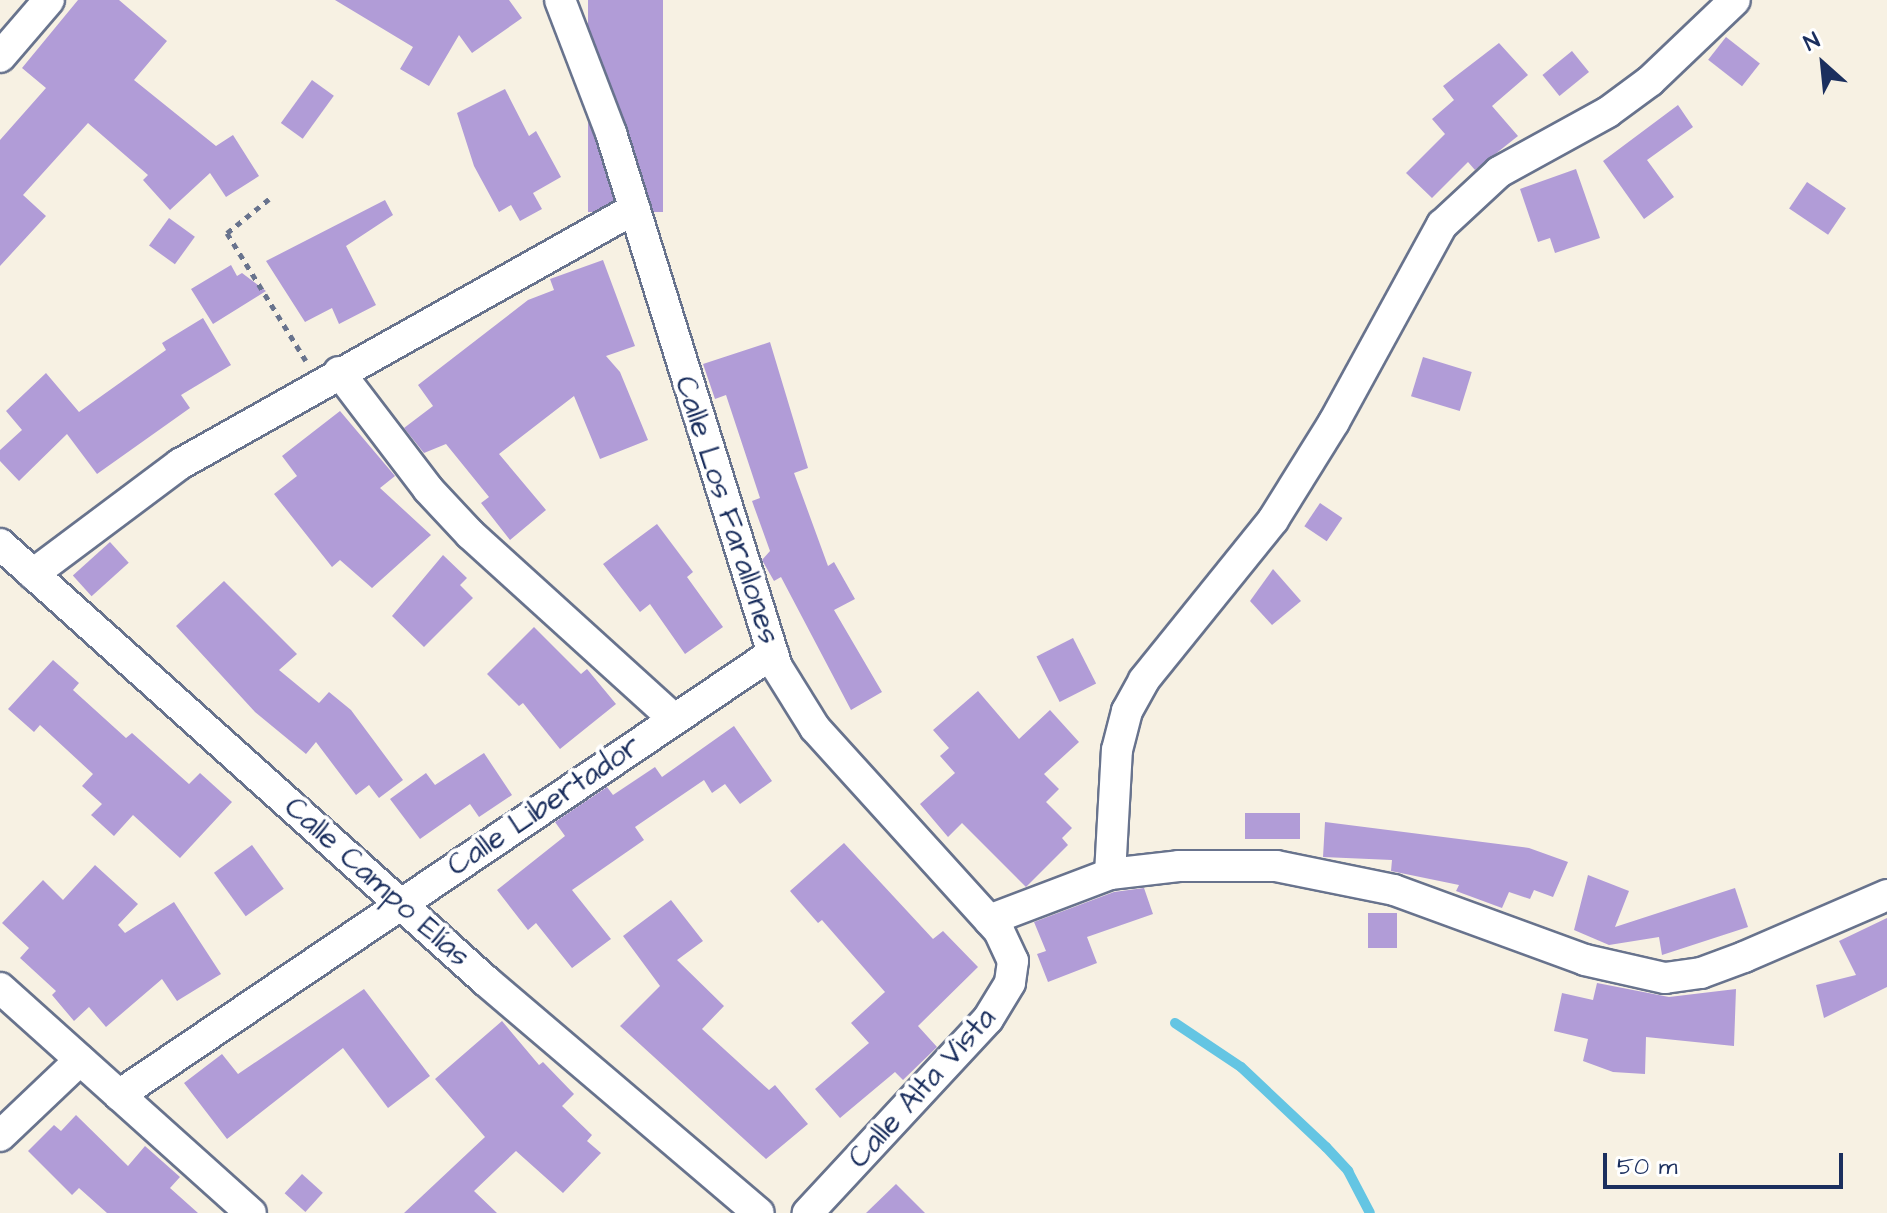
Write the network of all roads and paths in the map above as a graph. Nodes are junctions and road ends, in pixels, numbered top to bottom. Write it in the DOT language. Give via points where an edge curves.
graph roads {
  1 [pos="49,0"];
  2 [pos="560,0"];
  3 [pos="1735,0"];
  4 [pos="0,57"];
  5 [pos="269,199"];
  6 [pos="634,209"];
  7 [pos="329,377"];
  8 [pos="0,544"];
  9 [pos="33,574"];
  10 [pos="773,653"];
  11 [pos="674,719"];
  12 [pos="1110,874"];
  13 [pos="1887,895"];
  14 [pos="399,902"];
  15 [pos="989,920"];
  16 [pos="1012,953"];
  17 [pos="0,988"];
  18 [pos="80,1060"];
  19 [pos="119,1095"];
  20 [pos="0,1136"];
  21 [pos="251,1213"];
  22 [pos="759,1213"];
  23 [pos="808,1213"];
  1 -- 4 [label="street"];
  2 -- 6 [label="street, Calle Los Farallones"];
  3 -- 12 [label="street" via="1650,81 1608,112 1499,172 1442,225 1334,422 1273,520 1144,680 1127,711 1117,750"];
  5 -- 7 [label="path" via="227,233"];
  6 -- 7 [label="street"];
  6 -- 10 [label="street, Calle Los Farallones"];
  7 -- 9 [label="street" via="180,464"];
  7 -- 11 [label="street" via="460,523"];
  8 -- 9 [label="street, Calle Campo Elías"];
  9 -- 14 [label="street, Calle Campo Elías"];
  10 -- 11 [label="street, Calle Libertador"];
  10 -- 15 [label="street, Calle Los Farallones" via="795,701 815,728"];
  11 -- 14 [label="street, Calle Libertador"];
  12 -- 13 [label="street" via="1179,866 1311,869 1394,890 1598,964 1665,978 1701,973 1744,957"];
  12 -- 15 [label="street"];
  14 -- 19 [label="street, Calle Libertador"];
  14 -- 22 [label="street, Calle Campo Elías"];
  15 -- 16 [label="street, Calle Los Farallones"];
  16 -- 23 [label="street, Calle Alta Vista" via="1010,983 988,1019"];
  17 -- 18 [label="street"];
  18 -- 19 [label="street"];
  18 -- 20 [label="street"];
  19 -- 21 [label="street"];
}
